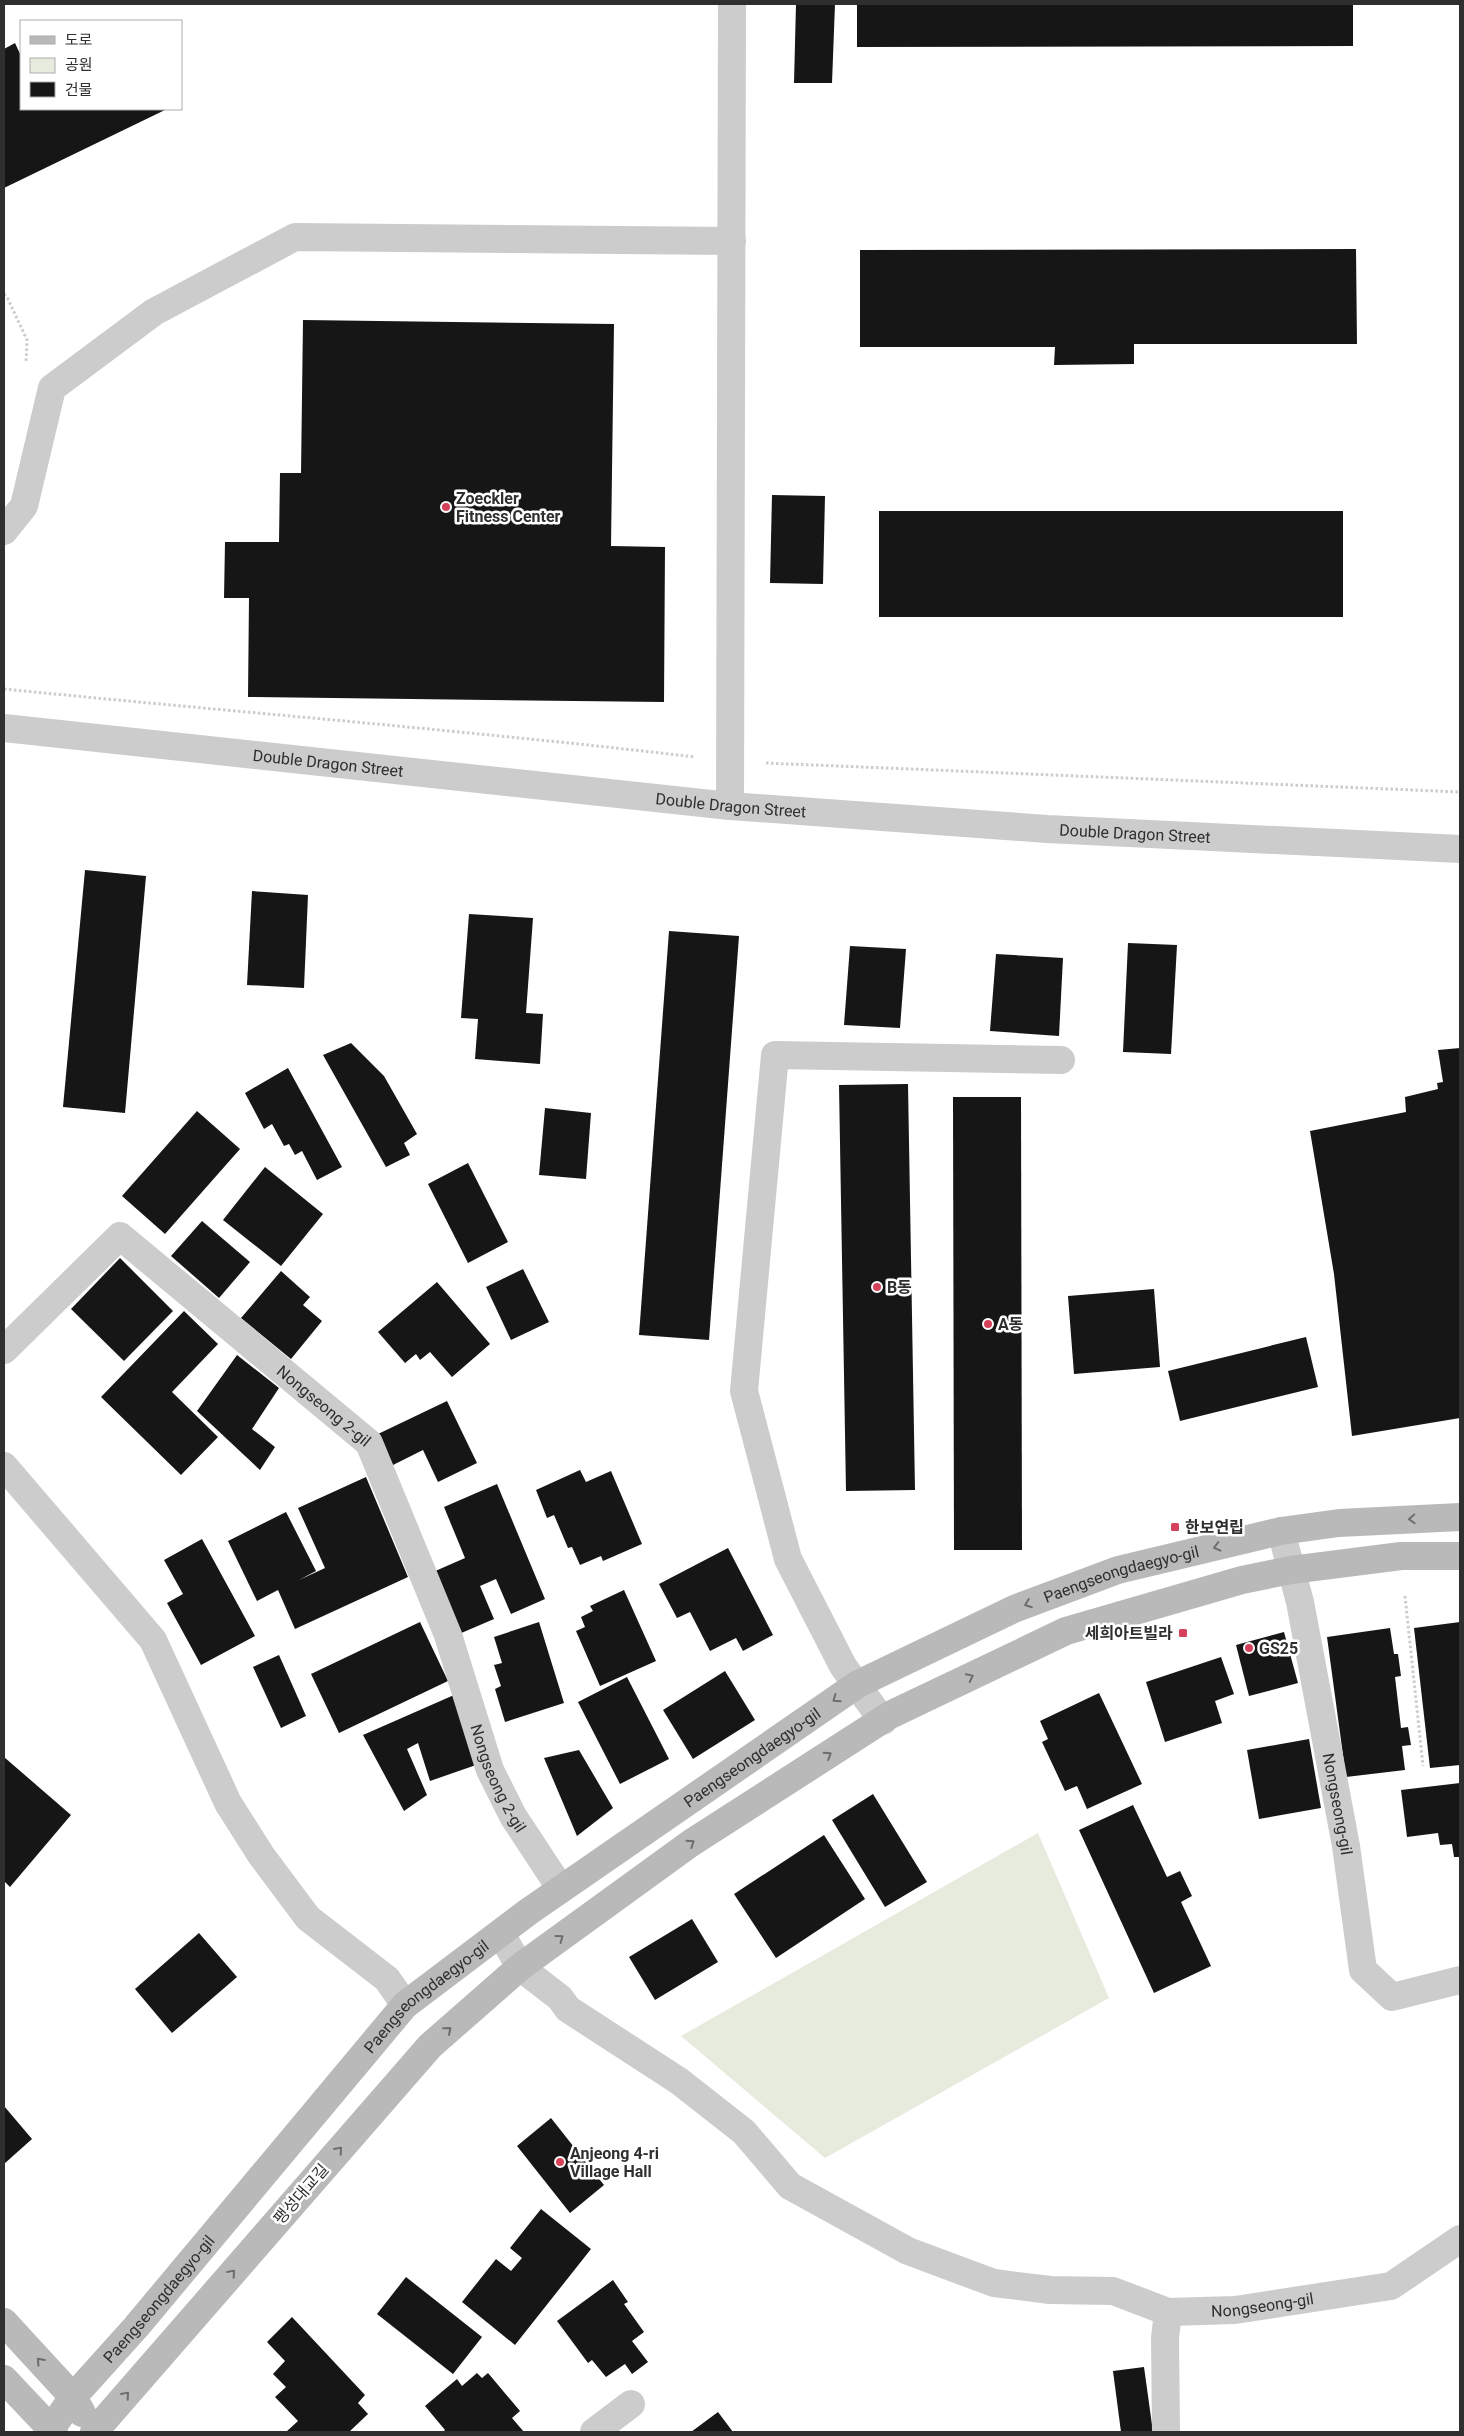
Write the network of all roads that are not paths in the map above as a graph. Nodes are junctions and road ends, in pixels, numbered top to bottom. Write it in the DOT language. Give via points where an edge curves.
graph roads {
  1 [pos="732,4"];
  2 [pos="732,241"];
  3 [pos="4,531"];
  4 [pos="4,728"];
  5 [pos="730,806"];
  6 [pos="1460,849"];
  7 [pos="1061,1060"];
  8 [pos="4,1350"];
  9 [pos="4,1466"];
  10 [pos="1460,1517"];
  11 [pos="1281,1531"];
  12 [pos="1460,1556"];
  13 [pos="1291,1570"];
  14 [pos="858,1684"];
  15 [pos="883,1720"];
  16 [pos="561,1889"];
  17 [pos="501,1934"];
  18 [pos="520,1967"];
  19 [pos="1460,1980"];
  20 [pos="405,2005"];
  21 [pos="1460,2239"];
  22 [pos="1168,2312"];
  23 [pos="4,2322"];
  24 [pos="4,2379"];
  25 [pos="73,2397"];
  26 [pos="631,2404"];
  27 [pos="52,2431"];
  28 [pos="93,2432"];
  29 [pos="594,2432"];
  30 [pos="1166,2432"];
  1 -- 2 [label="street"];
  2 -- 3 [label="street" via="295,237 154,312 52,388 24,506"];
  2 -- 5 [label="street"];
  4 -- 5 [label="street, Double Dragon Street"];
  5 -- 6 [label="street, Double Dragon Street" via="1047,829"];
  7 -- 14 [label="street" via="775,1055 744,1391 788,1559 843,1666"];
  8 -- 16 [label="street, Nongseong 2-gil" via="120,1236 369,1443 448,1635 490,1770 512,1816"];
  9 -- 20 [label="street" via="153,1640 228,1803 261,1855 308,1918 387,1979"];
  10 -- 11 [label="main road, Paengseongdaegyo-gil, one-way" via="1339,1523"];
  11 -- 13 [label="street, Nongseong-gil"];
  11 -- 14 [label="main road, Paengseongdaegyo-gil, one-way" via="1118,1570 1014,1610"];
  12 -- 13 [label="main road, 팽성대교길" via="1401,1556"];
  15 -- 13 [label="main road, 팽성대교길, one-way" via="1066,1631 1242,1580"];
  13 -- 19 [label="street, Nongseong-gil" via="1300,1602 1346,1846 1363,1970 1392,1997"];
  14 -- 15 [label="street"];
  14 -- 16 [label="main road, Paengseongdaegyo-gil, one-way"];
  18 -- 15 [label="main road, 팽성대교길, one-way" via="691,1844"];
  16 -- 17 [label="main road, Paengseongdaegyo-gil"];
  17 -- 18 [label="street"];
  17 -- 20 [label="main road, Paengseongdaegyo-gil"];
  18 -- 22 [label="street" via="560,1998 568,2009 679,2081 744,2132 790,2186 908,2251 994,2283 1050,2290 1113,2291"];
  28 -- 18 [label="main road, 팽성대교길, one-way" via="430,2046"];
  20 -- 25 [label="main road, Paengseongdaegyo-gil" via="143,2319"];
  21 -- 22 [label="street, Nongseong-gil" via="1391,2286 1235,2310"];
  22 -- 30 [label="street" via="1165,2338"];
  25 -- 23 [label="main road, one-way"];
  24 -- 27 [label="main road"];
  25 -- 27 [label="main road, Paengseongdaegyo-gil"];
  25 -- 28 [label="main road"];
  26 -- 29 [label="street"];
}
